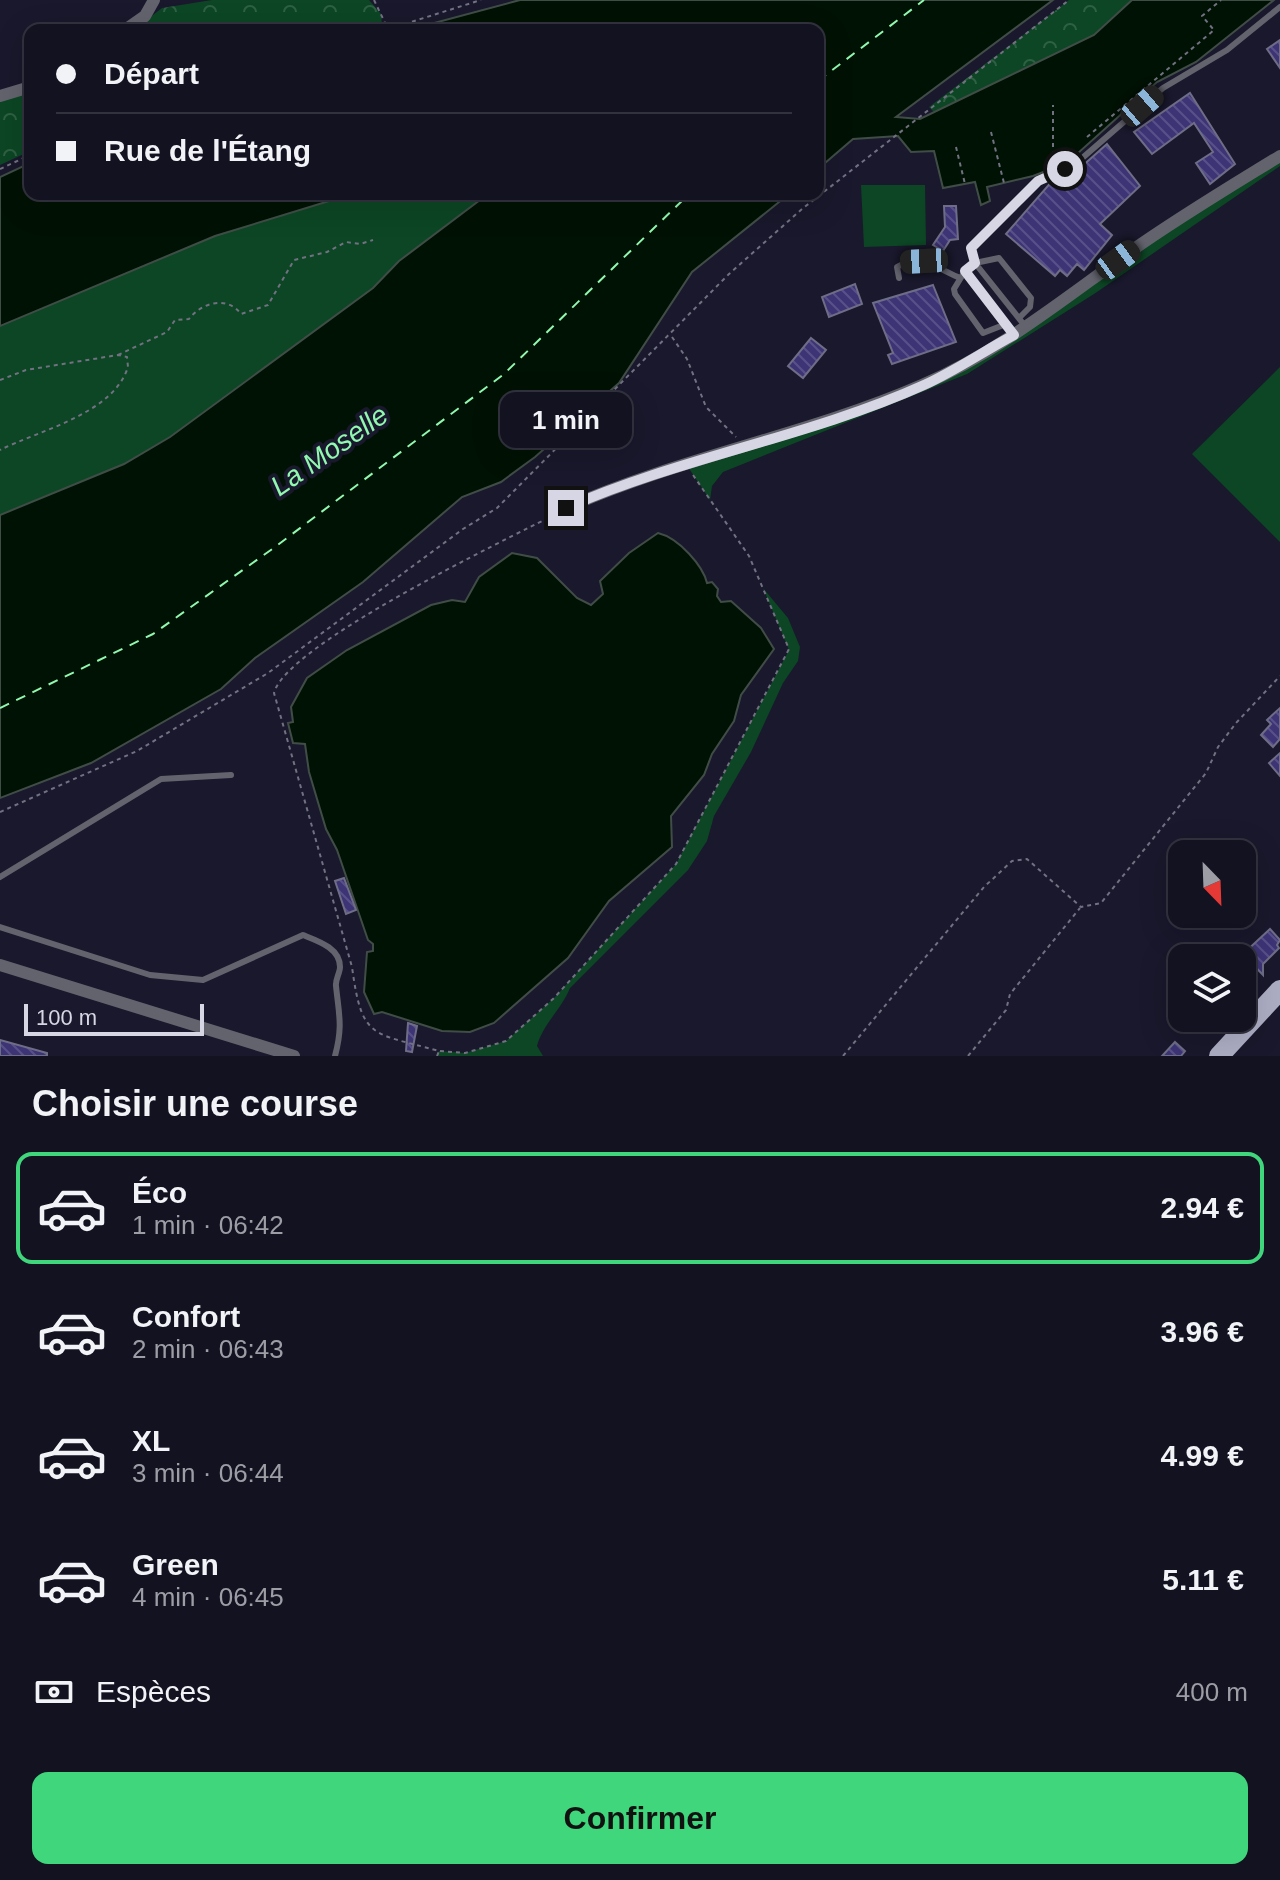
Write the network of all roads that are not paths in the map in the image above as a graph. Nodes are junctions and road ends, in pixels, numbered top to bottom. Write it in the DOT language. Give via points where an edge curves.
graph roads {
  1 [pos="154,0"];
  2 [pos="1280,7"];
  3 [pos="134,24"];
  4 [pos="24,89"];
  5 [pos="0,96"];
  6 [pos="1280,156"];
  7 [pos="975,263"];
  8 [pos="963,274"];
  9 [pos="899,278"];
  10 [pos="1022,322"];
  11 [pos="1010,329"];
  12 [pos="566,508"];
  13 [pos="231,775"];
  14 [pos="0,877"];
  15 [pos="0,927"];
  16 [pos="0,965"];
  17 [pos="1280,990"];
  18 [pos="294,1056"];
  19 [pos="335,1056"];
  20 [pos="1219,1056"];
  1 -- 3 [label="street"];
  2 -- 7 [label="lane" via="1227,50 1163,88 1080,160 1038,181 971,248"];
  4 -- 5 [label="street"];
  6 -- 10 [label="street"];
  7 -- 8 [label="lane"];
  7 -- 10 [label="lane"];
  7 -- 10 [label="lane" via="999,258 1031,298"];
  8 -- 9 [label="lane" via="924,261 906,262 897,267"];
  8 -- 11 [label="lane"];
  8 -- 11 [label="lane" via="955,294 983,333"];
  10 -- 11 [label="street"];
  11 -- 12 [label="street" via="924,385 608,489"];
  13 -- 14 [label="lane" via="161,779"];
  15 -- 19 [label="lane" via="150,975 203,980 303,935 339,957 336,985 342,1029"];
  16 -- 18 [label="street"];
  17 -- 20 [label="main road"];
}
